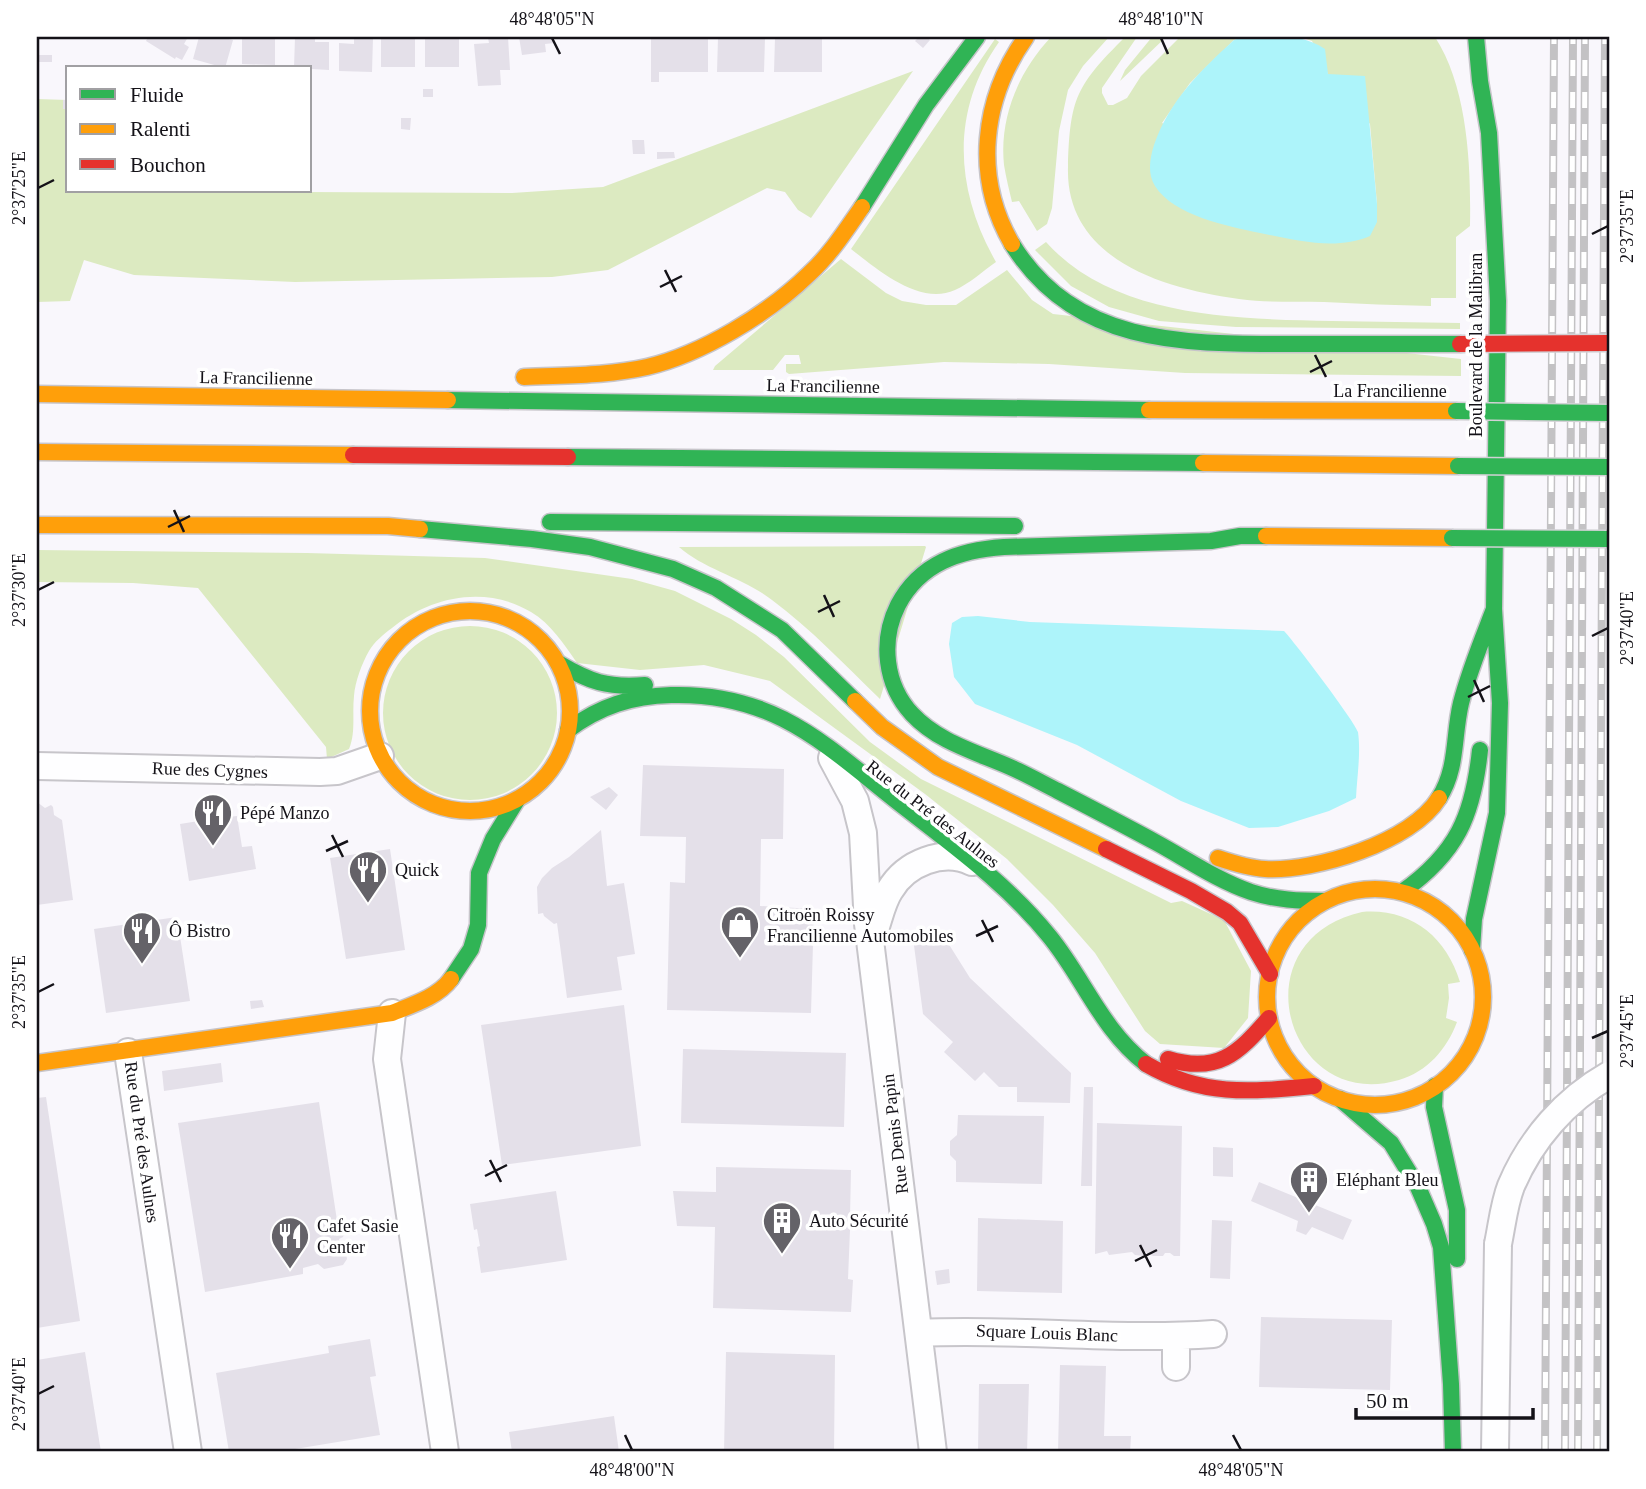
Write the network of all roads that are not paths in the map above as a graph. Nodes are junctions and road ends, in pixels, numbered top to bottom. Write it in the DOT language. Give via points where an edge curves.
graph roads {
  1 [pos="977,37"];
  2 [pos="1026,37"];
  3 [pos="1476,37"];
  4 [pos="1459,48"];
  5 [pos="1480,81"];
  6 [pos="1609,343"];
  7 [pos="512,377"];
  8 [pos="464,385"];
  9 [pos="37,394"];
  10 [pos="442,400"];
  11 [pos="1609,413"];
  12 [pos="37,452"];
  13 [pos="1609,467"];
  14 [pos="37,525"];
  15 [pos="388,526"];
  16 [pos="1030,526"];
  17 [pos="1151,527"];
  18 [pos="1240,536"];
  19 [pos="1609,539"];
  20 [pos="1494,609"];
  21 [pos="558,663"];
  22 [pos="568,730"];
  23 [pos="825,746"];
  24 [pos="380,756"];
  25 [pos="37,766"];
  26 [pos="517,800"];
  27 [pos="429,803"];
  28 [pos="445,822"];
  29 [pos="466,852"];
  30 [pos="1179,854"];
  31 [pos="978,865"];
  32 [pos="479,873"];
  33 [pos="1402,892"];
  34 [pos="1325,901"];
  35 [pos="871,940"];
  36 [pos="1472,950"];
  37 [pos="1270,974"];
  38 [pos="392,1013"];
  39 [pos="1269,1018"];
  40 [pos="128,1052"];
  41 [pos="37,1063"];
  42 [pos="1609,1075"];
  43 [pos="1314,1086"];
  44 [pos="1435,1086"];
  45 [pos="1340,1099"];
  46 [pos="919,1332"];
  47 [pos="1213,1334"];
  48 [pos="1176,1336"];
  49 [pos="1176,1367"];
  50 [pos="1451,1384"];
  51 [pos="188,1452"];
  52 [pos="445,1452"];
  53 [pos="933,1452"];
  54 [pos="1453,1452"];
  55 [pos="1495,1452"];
  1 -- 7 [label="main road" via="928,103 854,219 821,263 787,292 743,323 661,363 616,372"];
  2 -- 6 [label="main road, bridge" via="1004,70 987,124 992,201 1030,272 1049,291 1095,321 1130,334 1230,344"];
  3 -- 5 [label="main road, Boulevard de la Malibran"];
  4 -- 5 [label="main road, Boulevard de la Malibran"];
  5 -- 20 [label="main road, Boulevard de la Malibran" via="1490,145 1498,301"];
  8 -- 10 [label="main road"];
  9 -- 10 [label="main road, La Francilienne"];
  10 -- 11 [label="main road, La Francilienne, bridge"];
  12 -- 13 [label="main road, bridge"];
  14 -- 15 [label="main road"];
  15 -- 16 [label="main road" via="440,521"];
  15 -- 37 [label="main road" via="590,547 673,569 716,588 782,630 912,750 1227,912 1240,923"];
  17 -- 18 [label="main road" via="1205,527"];
  18 -- 19 [label="main road, bridge"];
  18 -- 30 [label="main road" via="962,553 937,563 913,581 889,629 886,652 893,683 910,712 931,732"];
  20 -- 30 [label="main road" via="1462,701 1447,784 1437,803 1408,830 1291,870 1238,865 1200,851"];
  20 -- 33 [label="main road, Boulevard de la Malibran" via="1470,805 1439,862"];
  20 -- 36 [label="main road, Boulevard de la Malibran" via="1500,703 1497,813 1474,919"];
  21 -- 22 [label="main road" via="569,695"];
  21 -- 24 [label="main road" via="533,633 499,615 460,611 423,622 393,646 374,680 369,719"];
  21 -- 39 [label="main road, Rue du Pré des Aulnes" via="593,684 613,687 699,680 761,692 808,718 1002,867 1044,910 1084,960 1120,1018 1154,1052 1176,1062 1209,1066 1245,1046"];
  22 -- 23 [label="main road, Rue du Pré des Aulnes" via="589,713 630,698 720,694 786,718"];
  22 -- 26 [label="main road" via="550,771"];
  23 -- 31 [label="main road, Rue du Pré des Aulnes"];
  23 -- 35 [label="street, Rue Denis Papin" via="861,819"];
  24 -- 25 [label="street, Rue des Cygnes" via="320,772"];
  24 -- 27 [label="main road" via="411,793"];
  26 -- 27 [label="main road" via="469,811"];
  26 -- 32 [label="main road, Rue du Pré des Aulnes"];
  27 -- 28 [label="main road"];
  29 -- 32 [label="main road"];
  30 -- 34 [label="main road" via="1243,889 1279,898"];
  31 -- 35 [label="street, Rue Denis Papin" via="947,856 911,868 889,891"];
  31 -- 43 [label="main road, Rue du Pré des Aulnes" via="1051,938 1114,1034 1144,1063 1174,1079 1223,1092"];
  32 -- 38 [label="main road, Rue du Pré des Aulnes" via="478,925 459,970 446,986"];
  33 -- 34 [label="main road" via="1363,889"];
  33 -- 36 [label="main road" via="1451,920"];
  34 -- 37 [label="main road" via="1289,931"];
  35 -- 46 [label="street, Rue Denis Papin"];
  36 -- 44 [label="main road" via="1482,987 1479,1026 1462,1060"];
  37 -- 39 [label="main road"];
  38 -- 40 [label="main road, Rue du Pré des Aulnes"];
  38 -- 52 [label="street" via="387,1059"];
  39 -- 43 [label="main road" via="1285,1056"];
  40 -- 41 [label="main road"];
  40 -- 51 [label="street, Rue du Pré des Aulnes"];
  42 -- 55 [label="street, bridge" via="1568,1105 1533,1145 1510,1188 1498,1244"];
  43 -- 45 [label="main road"];
  44 -- 45 [label="main road" via="1418,1096 1379,1105"];
  44 -- 50 [label="main road" via="1434,1107 1457,1210"];
  45 -- 50 [label="main road" via="1391,1143 1434,1224 1441,1247"];
  46 -- 48 [label="street, Square Louis Blanc"];
  46 -- 53 [label="street, Rue Denis Papin"];
  47 -- 48 [label="street, Square Louis Blanc"];
  48 -- 49 [label="street"];
  50 -- 54 [label="main road"];
}
